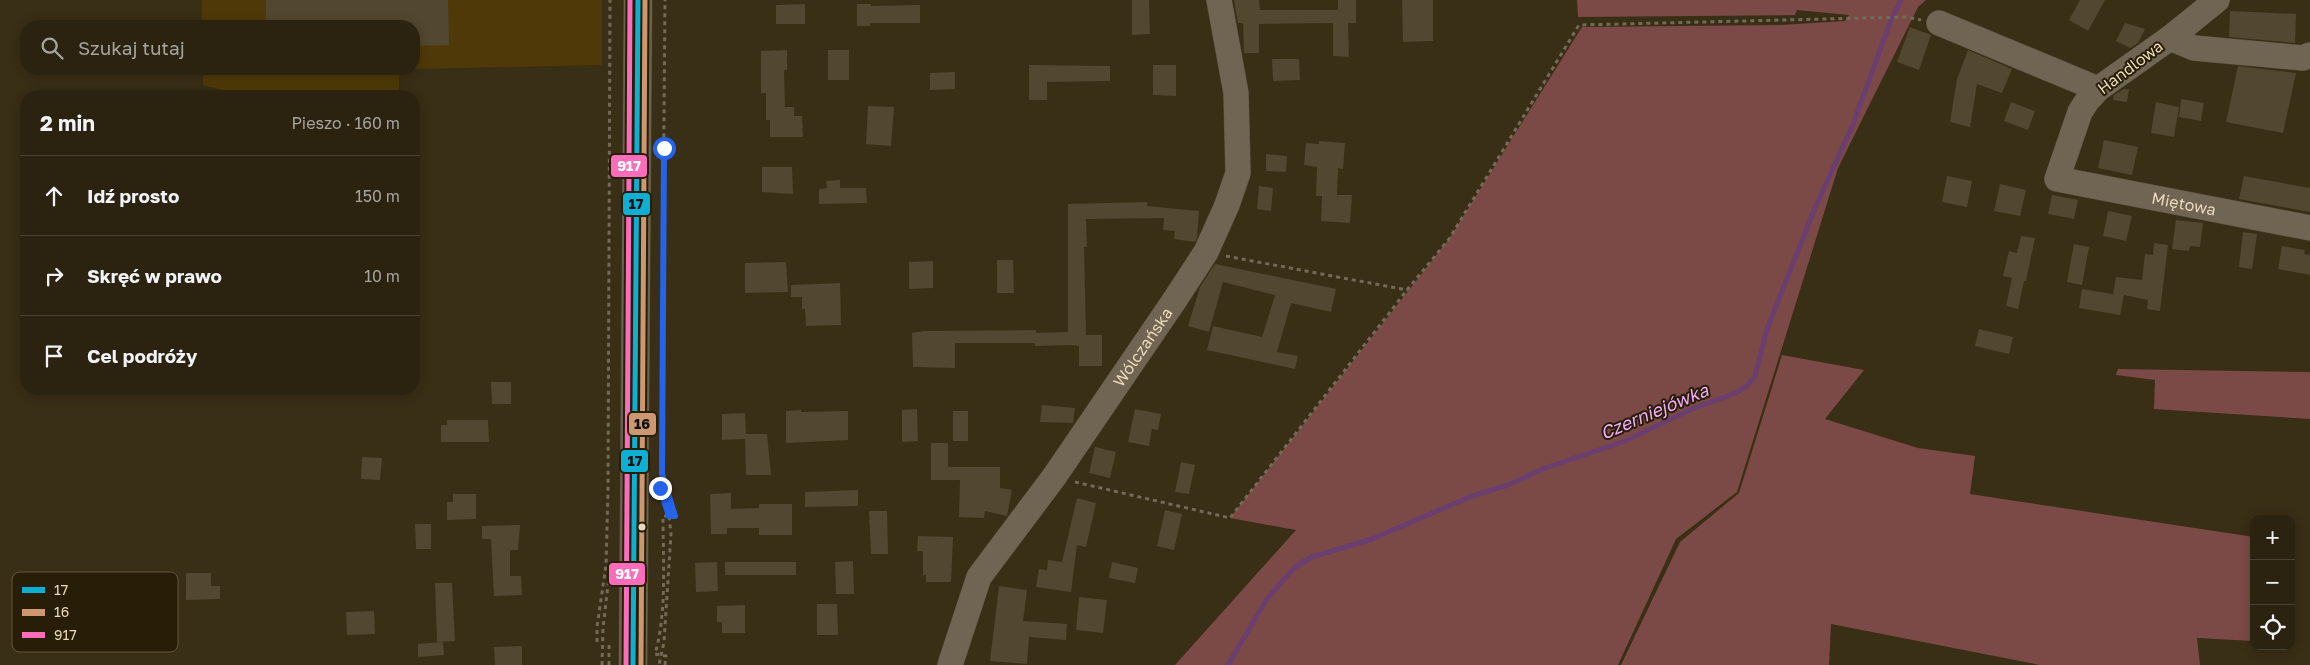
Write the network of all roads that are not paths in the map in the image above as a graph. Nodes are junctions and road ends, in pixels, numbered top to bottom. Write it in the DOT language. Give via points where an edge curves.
graph roads {
  1 [pos="638,0"];
  2 [pos="1218,0"];
  3 [pos="2216,0"];
  4 [pos="1939,23"];
  5 [pos="2170,38"];
  6 [pos="2310,55"];
  7 [pos="2098,89"];
  8 [pos="2057,179"];
  9 [pos="2310,228"];
  10 [pos="633,665"];
  11 [pos="950,665"];
  1 -- 10 [label="main road"];
  2 -- 11 [label="street, Wólczańska" via="1236,93 1238,173 1227,205 1206,252 1054,477 979,577"];
  3 -- 5 [label="street, Handlowa"];
  4 -- 7 [label="street"];
  5 -- 6 [label="street" via="2194,48 2303,58"];
  5 -- 7 [label="street, Handlowa"];
  7 -- 8 [label="street, Handlowa" via="2080,112"];
  8 -- 9 [label="street, Miętowa"];
}
